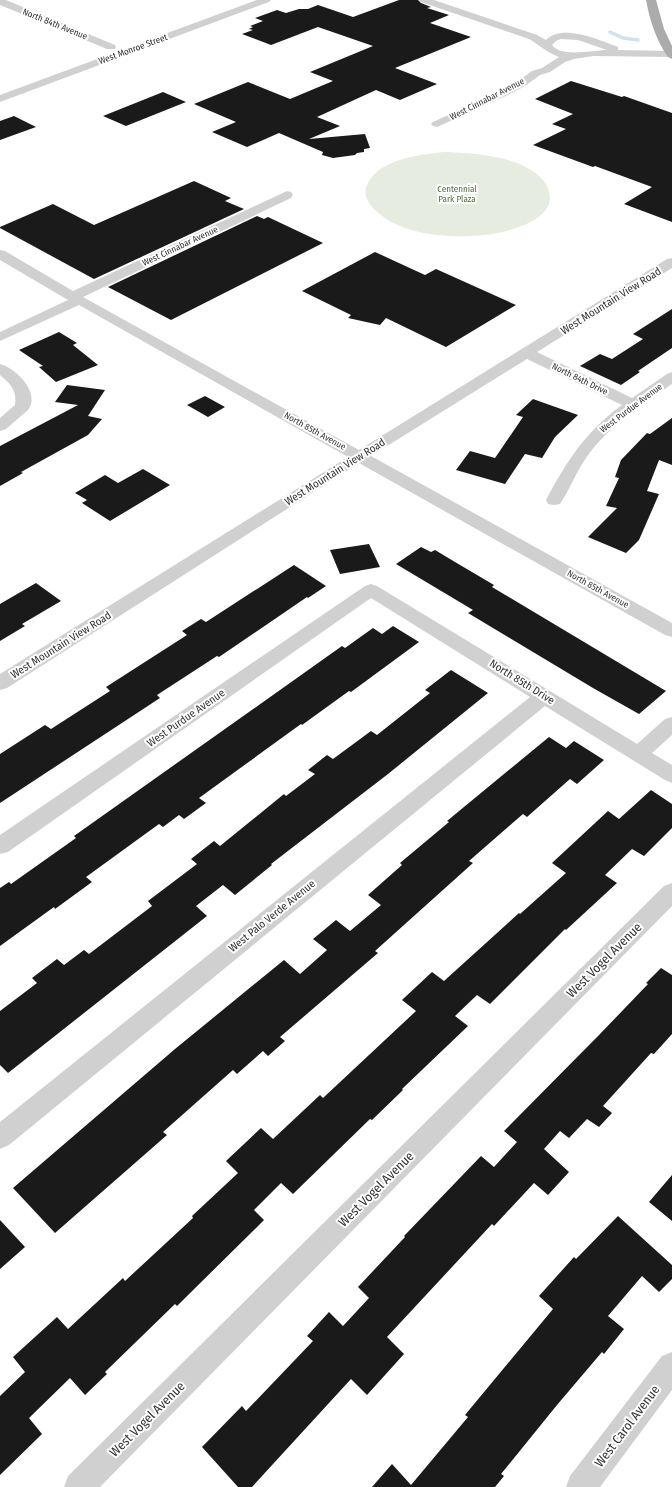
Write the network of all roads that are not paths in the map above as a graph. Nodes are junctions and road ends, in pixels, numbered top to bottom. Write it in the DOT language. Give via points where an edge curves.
graph roads {
  1 [pos="240,0"];
  2 [pos="424,0"];
  3 [pos="651,0"];
  4 [pos="258,1"];
  5 [pos="4,2"];
  6 [pos="205,13"];
  7 [pos="218,18"];
  8 [pos="503,25"];
  9 [pos="564,36"];
  10 [pos="111,47"];
  11 [pos="594,48"];
  12 [pos="671,53"];
  13 [pos="572,56"];
  14 [pos="543,57"];
  15 [pos="18,82"];
  16 [pos="31,87"];
  17 [pos="0,89"];
  18 [pos="0,99"];
  19 [pos="438,124"];
  20 [pos="287,195"];
  21 [pos="0,254"];
  22 [pos="672,262"];
  23 [pos="76,298"];
  24 [pos="0,337"];
  25 [pos="522,356"];
  26 [pos="0,368"];
  27 [pos="672,377"];
  28 [pos="628,408"];
  29 [pos="0,426"];
  30 [pos="360,456"];
  31 [pos="554,500"];
  32 [pos="371,590"];
  33 [pos="672,631"];
  34 [pos="0,683"];
  35 [pos="544,696"];
  36 [pos="672,724"];
  37 [pos="638,754"];
  38 [pos="672,775"];
  39 [pos="0,846"];
  40 [pos="672,892"];
  41 [pos="0,1137"];
  42 [pos="672,1366"];
  43 [pos="79,1487"];
  44 [pos="581,1487"];
  1 -- 6 [label="street, West Monroe Street"];
  2 -- 8 [label="street"];
  3 -- 12 [label="main road" via="656,24"];
  4 -- 7 [label="street, West Monroe Street"];
  5 -- 10 [label="street, North 84th Avenue"];
  6 -- 7 [label="street"];
  6 -- 10 [label="street, West Monroe Street"];
  7 -- 16 [label="street, West Monroe Street"];
  8 -- 9 [label="street"];
  8 -- 14 [label="street" via="533,37"];
  9 -- 11 [label="street" via="585,38"];
  9 -- 14 [label="street" via="551,40"];
  10 -- 15 [label="street, West Monroe Street"];
  11 -- 12 [label="street"];
  11 -- 13 [label="street"];
  13 -- 14 [label="street" via="556,53"];
  13 -- 14 [label="street, West Cinnabar Avenue" via="546,70"];
  14 -- 19 [label="street, West Cinnabar Avenue" via="521,84"];
  15 -- 16 [label="street"];
  15 -- 17 [label="street, West Monroe Street"];
  16 -- 18 [label="street, West Monroe Street"];
  20 -- 23 [label="street, West Cinnabar Avenue"];
  21 -- 23 [label="street, North 85th Avenue"];
  22 -- 25 [label="street, West Mountain View Road"];
  23 -- 24 [label="street, West Cinnabar Avenue"];
  23 -- 30 [label="street, North 85th Avenue"];
  25 -- 28 [label="street, North 84th Drive"];
  25 -- 30 [label="street, West Mountain View Road"];
  26 -- 29 [label="street" via="22,388 24,398 23,407"];
  27 -- 28 [label="street, West Purdue Avenue"];
  28 -- 31 [label="street, West Purdue Avenue" via="599,431 581,452"];
  30 -- 33 [label="street, North 85th Avenue"];
  30 -- 34 [label="street, West Mountain View Road"];
  32 -- 35 [label="street, North 85th Drive"];
  32 -- 39 [label="street, West Purdue Avenue"];
  35 -- 37 [label="street, North 85th Drive"];
  35 -- 41 [label="street, West Palo Verde Avenue"];
  36 -- 37 [label="street"];
  37 -- 38 [label="street, North 85th Drive"];
  40 -- 43 [label="street, West Vogel Avenue"];
  42 -- 44 [label="street, West Carol Avenue"];
}
